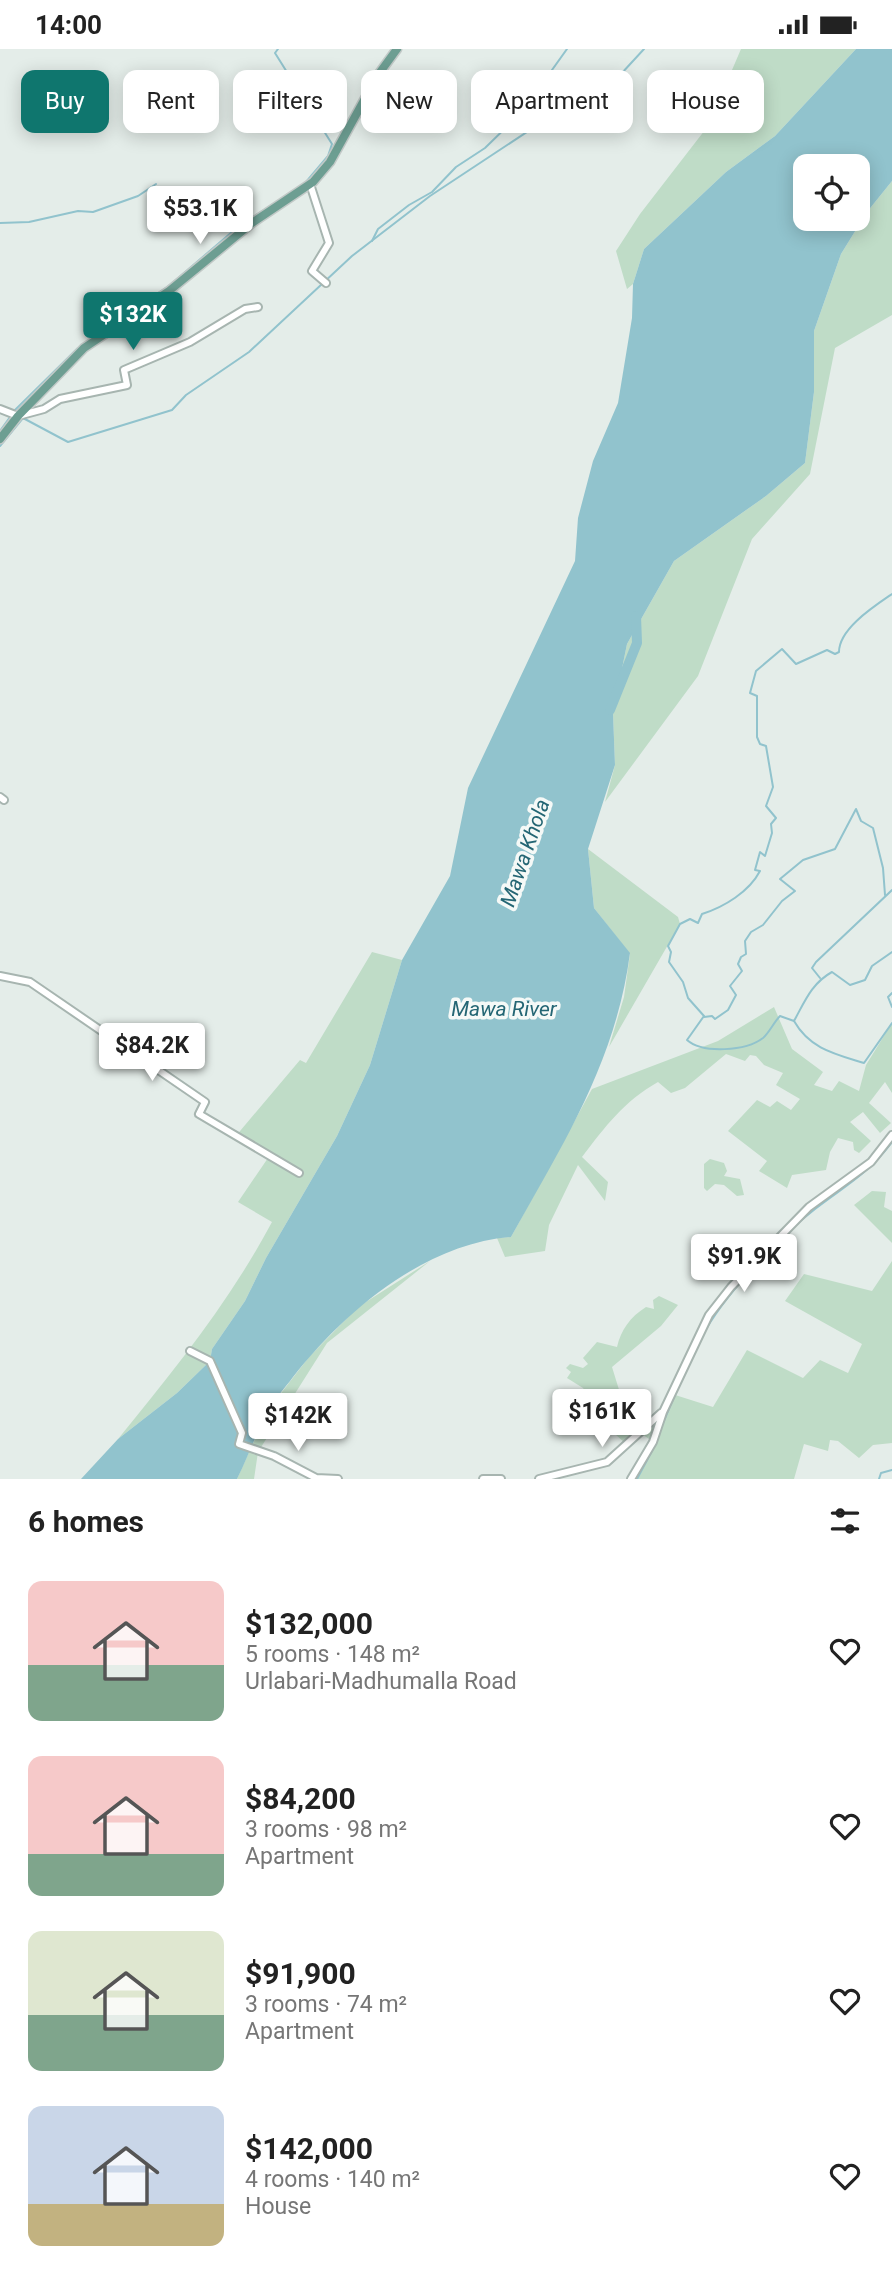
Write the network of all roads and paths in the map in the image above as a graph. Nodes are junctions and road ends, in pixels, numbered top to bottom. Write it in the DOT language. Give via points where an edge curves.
graph roads {
  1 [pos="397,49"];
  2 [pos="310,184"];
  3 [pos="326,283"];
  4 [pos="258,307"];
  5 [pos="0,409"];
  6 [pos="18,416"];
  7 [pos="0,439"];
  8 [pos="0,976"];
  9 [pos="892,1135"];
  10 [pos="299,1173"];
  11 [pos="190,1351"];
  12 [pos="663,1412"];
  13 [pos="338,1479"];
  14 [pos="483,1479"];
  15 [pos="501,1479"];
  16 [pos="539,1479"];
  17 [pos="631,1479"];
  1 -- 2 [label="main road" via="330,162"];
  2 -- 3 [label="street" via="329,243 312,271"];
  2 -- 6 [label="main road" via="251,223 169,291 84,348"];
  4 -- 6 [label="street" via="124,370 127,385 60,399"];
  5 -- 6 [label="street"];
  6 -- 7 [label="main road"];
  8 -- 10 [label="street" via="30,982 205,1102 199,1114"];
  9 -- 12 [label="street" via="872,1162 809,1207 731,1287 709,1315"];
  11 -- 13 [label="street" via="210,1360 242,1433 239,1444 316,1478"];
  12 -- 16 [label="street" via="607,1462"];
  12 -- 17 [label="street" via="653,1442"];
  14 -- 15 [label="street"];
}
